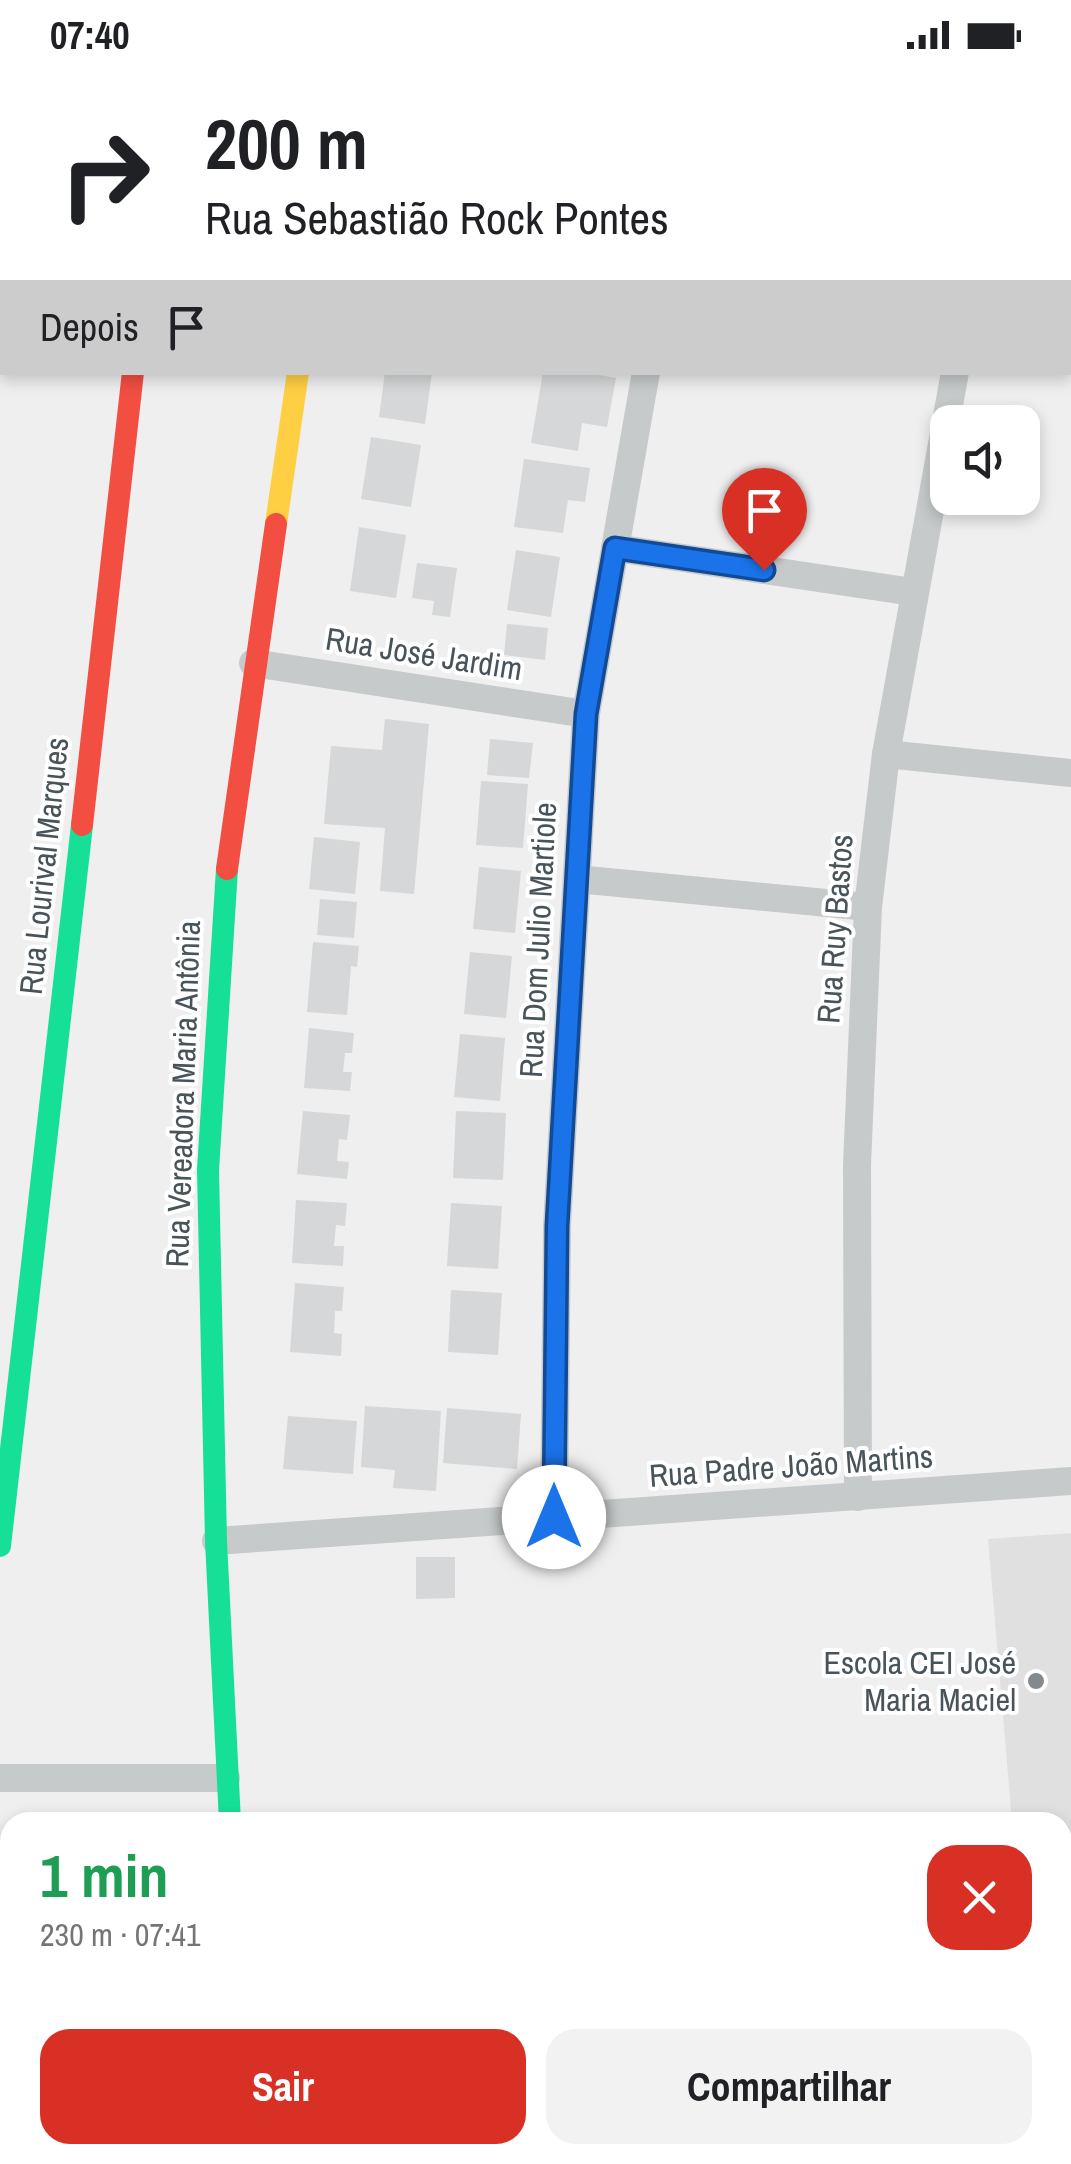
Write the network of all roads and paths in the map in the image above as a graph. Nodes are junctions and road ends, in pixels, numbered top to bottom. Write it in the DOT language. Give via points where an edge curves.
graph roads {
  1 [pos="133,375"];
  2 [pos="298,375"];
  3 [pos="645,375"];
  4 [pos="954,375"];
  5 [pos="615,548"];
  6 [pos="914,592"];
  7 [pos="252,664"];
  8 [pos="586,714"];
  9 [pos="886,754"];
  10 [pos="1071,773"];
  11 [pos="577,879"];
  12 [pos="868,907"];
  13 [pos="1071,1482"];
  14 [pos="858,1497"];
  15 [pos="554,1517"];
  16 [pos="216,1542"];
  17 [pos="0,1546"];
  18 [pos="0,1778"];
  19 [pos="226,1778"];
  20 [pos="229,1812"];
  1 -- 17 [label="street, Rua Lourival Marques"];
  2 -- 7 [label="street, Rua Vereadora Maria Antônia"];
  3 -- 5 [label="street, Rua Dom Julio Martiole"];
  4 -- 6 [label="street, Rua Ruy Bastos"];
  5 -- 6 [label="street"];
  5 -- 8 [label="street, Rua Dom Julio Martiole"];
  6 -- 9 [label="street, Rua Ruy Bastos"];
  7 -- 8 [label="street, Rua José Jardim"];
  7 -- 16 [label="street, Rua Vereadora Maria Antônia" via="229,839 208,1170"];
  8 -- 11 [label="street, Rua Dom Julio Martiole"];
  9 -- 10 [label="street"];
  9 -- 12 [label="street, Rua Ruy Bastos"];
  11 -- 12 [label="street"];
  11 -- 15 [label="street, Rua Dom Julio Martiole" via="557,1226"];
  12 -- 14 [label="street, Rua Ruy Bastos" via="857,1165"];
  13 -- 14 [label="street, Rua Padre João Martins"];
  14 -- 15 [label="street, Rua Padre João Martins"];
  15 -- 16 [label="street, Rua Padre João Martins"];
  16 -- 19 [label="street, Rua Vereadora Maria Antônia"];
  18 -- 19 [label="street"];
  19 -- 20 [label="street, Rua Vereadora Maria Antônia"];
}
